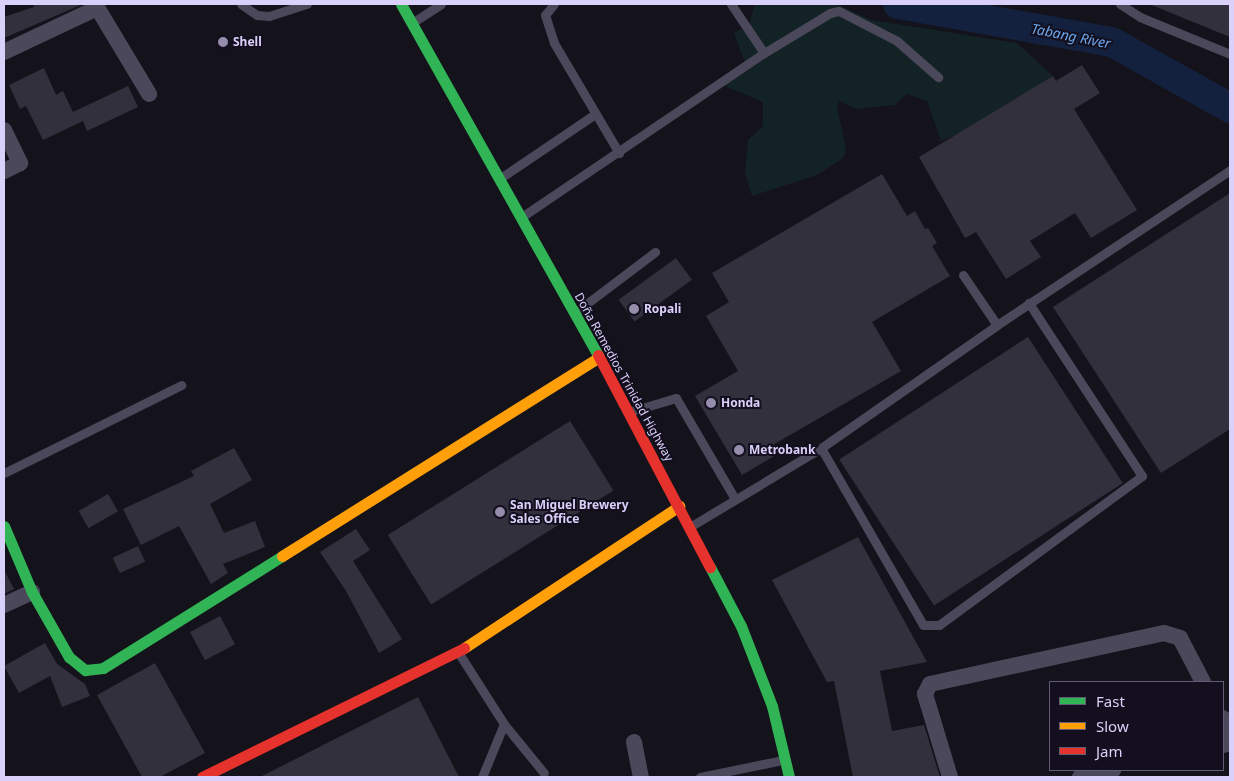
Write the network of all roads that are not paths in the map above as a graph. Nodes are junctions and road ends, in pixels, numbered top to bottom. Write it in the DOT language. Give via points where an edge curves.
graph roads {
  1 [pos="241,4"];
  2 [pos="306,4"];
  3 [pos="401,4"];
  4 [pos="441,4"];
  5 [pos="554,4"];
  6 [pos="731,4"];
  7 [pos="1120,4"];
  8 [pos="96,6"];
  9 [pos="413,22"];
  10 [pos="4,52"];
  11 [pos="764,53"];
  12 [pos="1230,54"];
  13 [pos="938,78"];
  14 [pos="149,94"];
  15 [pos="595,114"];
  16 [pos="4,130"];
  17 [pos="619,153"];
  18 [pos="1230,170"];
  19 [pos="4,171"];
  20 [pos="499,179"];
  21 [pos="520,218"];
  22 [pos="655,252"];
  23 [pos="963,274"];
  24 [pos="1029,303"];
  25 [pos="573,314"];
  26 [pos="997,325"];
  27 [pos="598,358"];
  28 [pos="181,385"];
  29 [pos="630,412"];
  30 [pos="821,448"];
  31 [pos="4,472"];
  32 [pos="735,499"];
  33 [pos="679,506"];
  34 [pos="4,526"];
  35 [pos="690,527"];
  36 [pos="32,592"];
  37 [pos="4,605"];
  38 [pos="458,652"];
  39 [pos="1202,681"];
  40 [pos="1224,720"];
  41 [pos="504,724"];
  42 [pos="1230,732"];
  43 [pos="634,742"];
  44 [pos="786,760"];
  45 [pos="1108,771"];
  46 [pos="544,774"];
  47 [pos="202,777"];
  48 [pos="482,777"];
  49 [pos="641,777"];
  50 [pos="700,777"];
  51 [pos="790,777"];
  52 [pos="950,777"];
  53 [pos="1080,777"];
  1 -- 2 [label="lane" via="257,16 269,16"];
  3 -- 9 [label="main road, Doña Remedios Trinidad Highway"];
  4 -- 9 [label="lane"];
  5 -- 15 [label="lane" via="545,15 546,25"];
  6 -- 11 [label="lane"];
  7 -- 12 [label="lane" via="1140,17"];
  8 -- 10 [label="street"];
  8 -- 14 [label="street"];
  9 -- 20 [label="main road, Doña Remedios Trinidad Highway"];
  11 -- 13 [label="lane" via="830,13 838,12 897,41"];
  11 -- 17 [label="lane"];
  15 -- 17 [label="lane"];
  15 -- 20 [label="lane"];
  16 -- 19 [label="street" via="20,163"];
  17 -- 21 [label="lane"];
  18 -- 24 [label="lane"];
  20 -- 21 [label="main road, Doña Remedios Trinidad Highway"];
  21 -- 25 [label="main road, Doña Remedios Trinidad Highway"];
  22 -- 25 [label="lane"];
  23 -- 26 [label="lane"];
  24 -- 26 [label="lane"];
  24 -- 30 [label="lane" via="1142,476 939,625 922,625"];
  25 -- 27 [label="main road, Doña Remedios Trinidad Highway"];
  26 -- 30 [label="lane"];
  27 -- 29 [label="main road, Doña Remedios Trinidad Highway"];
  27 -- 36 [label="main road" via="102,668 85,670 69,657"];
  28 -- 31 [label="lane"];
  29 -- 32 [label="lane" via="676,398"];
  29 -- 33 [label="main road, Doña Remedios Trinidad Highway"];
  30 -- 32 [label="lane"];
  32 -- 35 [label="lane"];
  33 -- 35 [label="main road, Doña Remedios Trinidad Highway"];
  33 -- 38 [label="main road"];
  34 -- 36 [label="main road"];
  35 -- 44 [label="main road, Doña Remedios Trinidad Highway" via="748,642 772,706"];
  36 -- 37 [label="street"];
  38 -- 41 [label="lane"];
  38 -- 47 [label="main road"];
  39 -- 52 [label="street" via="1180,638 1164,632 930,684 925,694"];
  40 -- 42 [label="street"];
  41 -- 46 [label="lane"];
  41 -- 48 [label="lane"];
  43 -- 49 [label="street"];
  44 -- 50 [label="lane"];
  44 -- 51 [label="main road, Doña Remedios Trinidad Highway"];
  45 -- 53 [label="street"];
}
